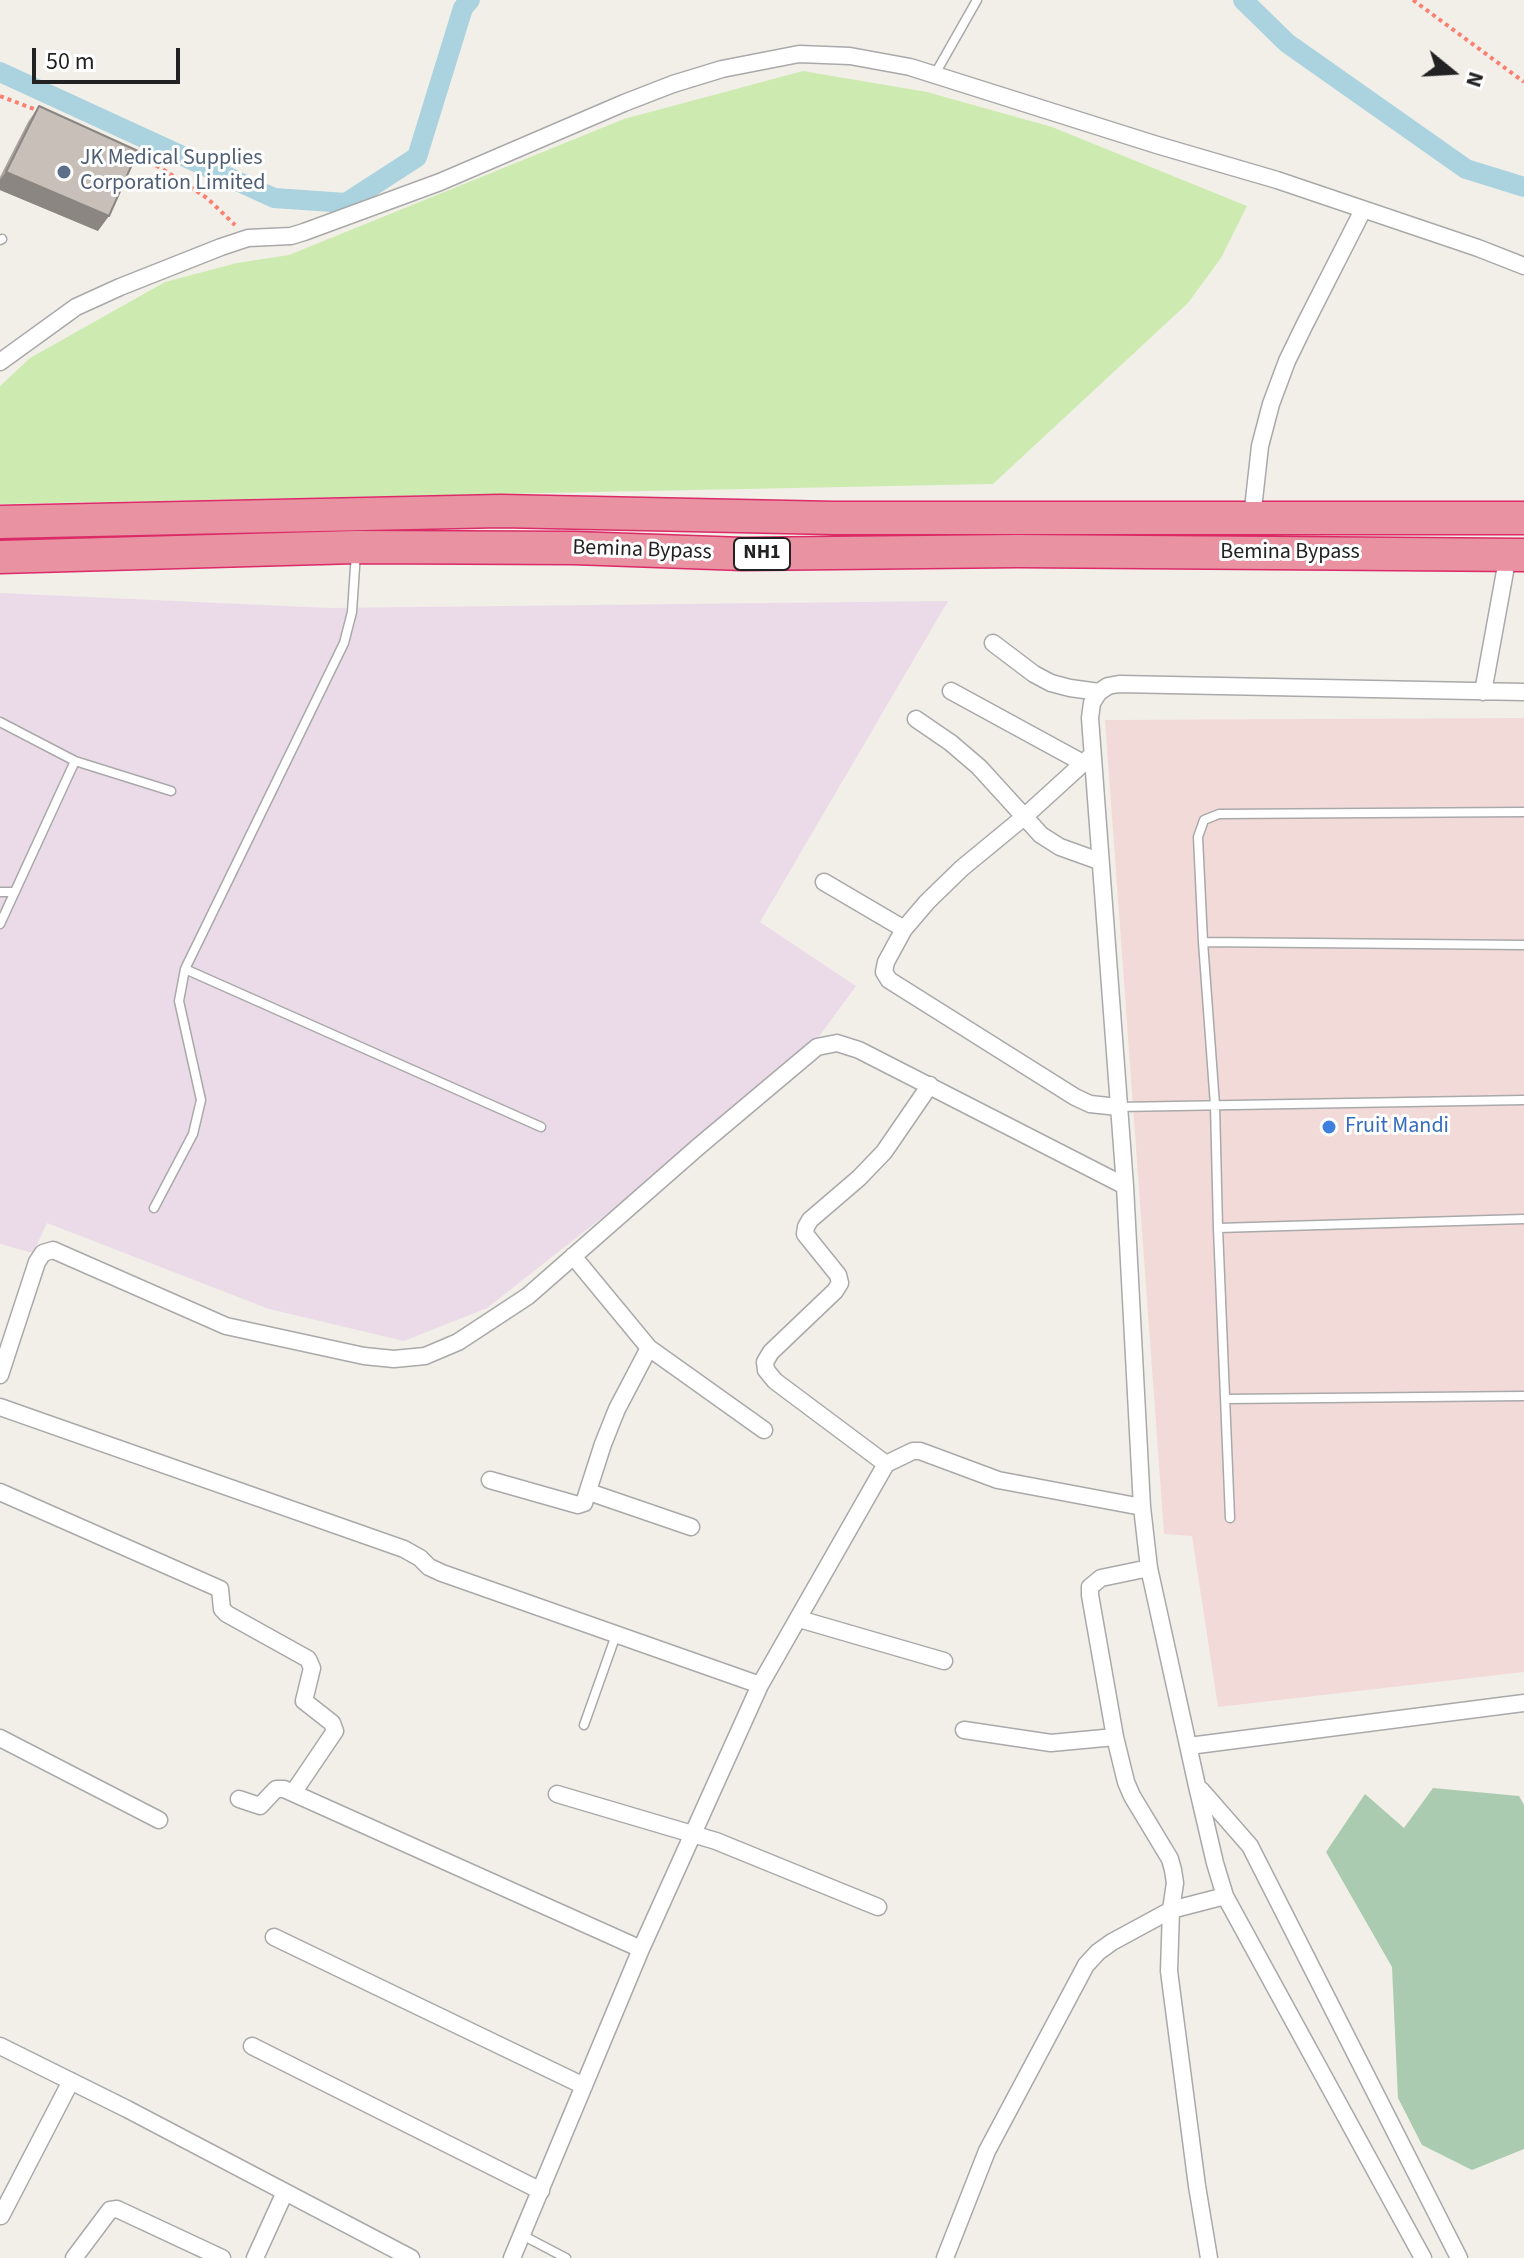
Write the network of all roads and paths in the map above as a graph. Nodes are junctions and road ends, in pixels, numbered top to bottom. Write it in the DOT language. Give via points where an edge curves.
graph roads {
  1 [pos="977,0"];
  2 [pos="1413,0"];
  3 [pos="935,74"];
  4 [pos="1524,82"];
  5 [pos="0,96"];
  6 [pos="44,113"];
  7 [pos="126,150"];
  8 [pos="1363,210"];
  9 [pos="248,238"];
  10 [pos="1524,266"];
  11 [pos="0,362"];
  12 [pos="1252,518"];
  13 [pos="1524,518"];
  14 [pos="0,522"];
  15 [pos="356,547"];
  16 [pos="1516,555"];
  17 [pos="0,557"];
  18 [pos="993,643"];
  19 [pos="951,691"];
  20 [pos="1099,692"];
  21 [pos="1483,692"];
  22 [pos="1524,692"];
  23 [pos="916,719"];
  24 [pos="0,722"];
  25 [pos="1087,759"];
  26 [pos="75,761"];
  27 [pos="171,791"];
  28 [pos="1524,812"];
  29 [pos="1024,817"];
  30 [pos="1099,861"];
  31 [pos="824,882"];
  32 [pos="0,892"];
  33 [pos="14,892"];
  34 [pos="0,924"];
  35 [pos="904,929"];
  36 [pos="1203,942"];
  37 [pos="1524,945"];
  38 [pos="185,969"];
  39 [pos="930,1085"];
  40 [pos="1524,1100"];
  41 [pos="1215,1105"];
  42 [pos="1118,1107"];
  43 [pos="541,1127"];
  44 [pos="1125,1186"];
  45 [pos="154,1208"];
  46 [pos="1524,1219"];
  47 [pos="1218,1228"];
  48 [pos="573,1256"];
  49 [pos="649,1348"];
  50 [pos="0,1375"];
  51 [pos="1524,1396"];
  52 [pos="1225,1399"];
  53 [pos="0,1407"];
  54 [pos="764,1430"];
  55 [pos="886,1464"];
  56 [pos="490,1480"];
  57 [pos="0,1492"];
  58 [pos="589,1492"];
  59 [pos="1142,1507"];
  60 [pos="1230,1518"];
  61 [pos="691,1527"];
  62 [pos="1149,1568"];
  63 [pos="799,1619"];
  64 [pos="616,1634"];
  65 [pos="944,1661"];
  66 [pos="760,1685"];
  67 [pos="1524,1703"];
  68 [pos="584,1725"];
  69 [pos="964,1730"];
  70 [pos="1115,1737"];
  71 [pos="0,1738"];
  72 [pos="1189,1746"];
  73 [pos="1197,1786"];
  74 [pos="293,1793"];
  75 [pos="557,1794"];
  76 [pos="239,1799"];
  77 [pos="159,1820"];
  78 [pos="692,1834"];
  79 [pos="1225,1896"];
  80 [pos="878,1907"];
  81 [pos="1171,1910"];
  82 [pos="274,1937"];
  83 [pos="641,1949"];
  84 [pos="0,2046"];
  85 [pos="252,2046"];
  86 [pos="71,2081"];
  87 [pos="584,2086"];
  88 [pos="541,2191"];
  89 [pos="285,2192"];
  90 [pos="1,2216"];
  91 [pos="522,2235"];
  92 [pos="74,2258"];
  93 [pos="222,2258"];
  94 [pos="255,2258"];
  95 [pos="411,2258"];
  96 [pos="512,2258"];
  97 [pos="566,2258"];
  98 [pos="945,2258"];
  99 [pos="1209,2258"];
  100 [pos="1423,2258"];
  101 [pos="1459,2258"];
  1 -- 3 [label="lane"];
  2 -- 4 [label="path"];
  3 -- 8 [label="street"];
  3 -- 9 [label="street" via="850,56 799,54 722,69 304,232"];
  5 -- 6 [label="path"];
  7 -- 9 [label="path" via="207,198"];
  8 -- 10 [label="street"];
  8 -- 12 [label="street" via="1271,404"];
  9 -- 11 [label="street" via="76,307"];
  12 -- 13 [label="highway, Bemina Bypass / NH1"];
  12 -- 14 [label="highway, Bemina Bypass / NH1" via="501,511"];
  15 -- 16 [label="highway, Bemina Bypass / NH1" via="743,554"];
  15 -- 17 [label="highway, Bemina Bypass / NH1"];
  15 -- 38 [label="lane" via="352,612 344,643"];
  16 -- 21 [label="street"];
  18 -- 20 [label="street" via="1051,683"];
  19 -- 25 [label="street"];
  20 -- 21 [label="street" via="1119,684"];
  20 -- 25 [label="street" via="1092,703"];
  21 -- 22 [label="street"];
  23 -- 29 [label="street" via="979,767"];
  24 -- 26 [label="lane"];
  25 -- 29 [label="street"];
  25 -- 30 [label="street"];
  26 -- 27 [label="lane"];
  26 -- 33 [label="lane"];
  28 -- 36 [label="lane" via="1219,814 1204,820 1198,837"];
  29 -- 30 [label="street" via="1060,847"];
  29 -- 35 [label="street" via="962,868"];
  30 -- 42 [label="street"];
  31 -- 35 [label="street"];
  32 -- 33 [label="lane"];
  33 -- 34 [label="lane"];
  35 -- 42 [label="street" via="886,962 889,980 1075,1097"];
  36 -- 37 [label="lane"];
  36 -- 41 [label="lane"];
  38 -- 43 [label="lane"];
  38 -- 45 [label="lane" via="179,1001 201,1100 193,1134"];
  39 -- 44 [label="street"];
  39 -- 48 [label="street" via="859,1050 837,1043 817,1047"];
  39 -- 55 [label="street" via="884,1152 810,1220 805,1234 840,1283 765,1362 775,1381"];
  40 -- 41 [label="lane"];
  41 -- 42 [label="lane"];
  41 -- 47 [label="lane"];
  42 -- 44 [label="street"];
  44 -- 59 [label="street"];
  46 -- 47 [label="lane"];
  47 -- 52 [label="lane"];
  48 -- 49 [label="street"];
  48 -- 50 [label="street" via="528,1296 458,1342 425,1356 394,1359 321,1349 226,1326 47,1251 37,1262"];
  49 -- 54 [label="street"];
  49 -- 58 [label="street" via="617,1409"];
  51 -- 52 [label="lane"];
  52 -- 60 [label="lane"];
  53 -- 64 [label="street" via="404,1549 442,1573"];
  55 -- 59 [label="street" via="920,1451 998,1480"];
  55 -- 63 [label="street"];
  56 -- 58 [label="street" via="578,1505"];
  57 -- 74 [label="street" via="220,1589 227,1614 308,1659 312,1668 304,1701 335,1731"];
  58 -- 61 [label="street"];
  59 -- 62 [label="street"];
  62 -- 70 [label="street" via="1101,1578 1090,1587"];
  62 -- 72 [label="street"];
  63 -- 65 [label="street"];
  63 -- 66 [label="street"];
  64 -- 66 [label="street"];
  64 -- 68 [label="lane"];
  66 -- 78 [label="street"];
  67 -- 72 [label="street"];
  69 -- 70 [label="street" via="1051,1743"];
  70 -- 81 [label="street" via="1132,1796 1170,1859 1175,1883"];
  71 -- 77 [label="street"];
  72 -- 73 [label="street"];
  73 -- 79 [label="street"];
  73 -- 101 [label="street" via="1250,1846"];
  74 -- 76 [label="street" via="279,1788 260,1806"];
  74 -- 83 [label="street"];
  75 -- 78 [label="street"];
  78 -- 80 [label="street"];
  78 -- 83 [label="street"];
  79 -- 81 [label="street"];
  79 -- 100 [label="street"];
  81 -- 98 [label="street" via="1112,1942 1086,1965 987,2151"];
  81 -- 99 [label="street" via="1169,1971"];
  82 -- 87 [label="street"];
  83 -- 87 [label="street"];
  84 -- 86 [label="street"];
  85 -- 88 [label="street"];
  86 -- 89 [label="street"];
  86 -- 90 [label="street"];
  87 -- 88 [label="street"];
  88 -- 91 [label="street"];
  89 -- 94 [label="street"];
  89 -- 95 [label="street"];
  91 -- 96 [label="street"];
  91 -- 97 [label="lane"];
  92 -- 93 [label="street" via="110,2210 117,2209"];
}
